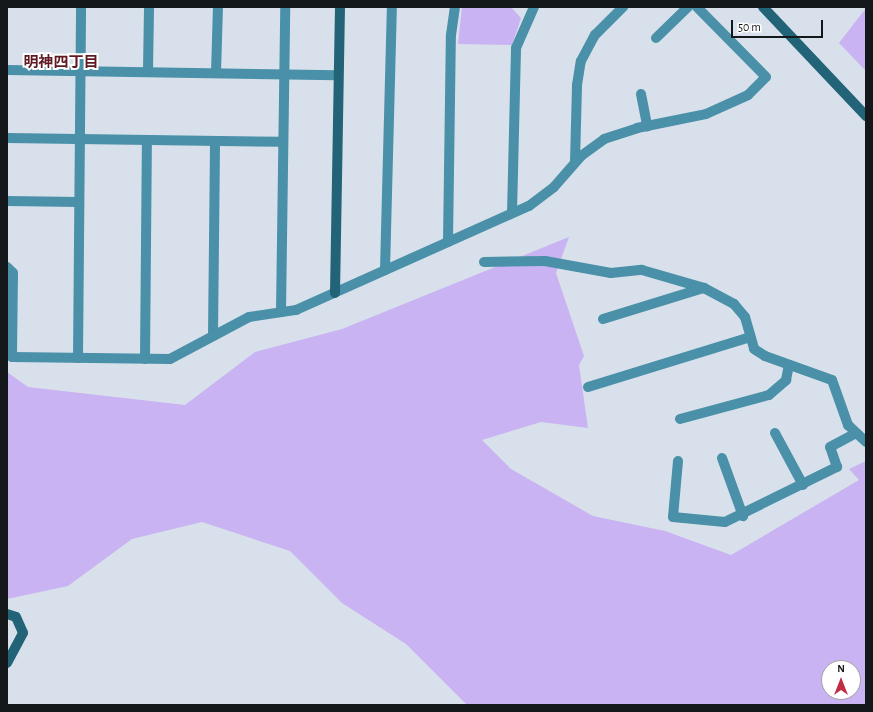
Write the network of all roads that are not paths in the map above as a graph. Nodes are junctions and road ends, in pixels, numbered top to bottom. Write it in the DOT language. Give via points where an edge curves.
graph roads {
  1 [pos="81,7"];
  2 [pos="149,7"];
  3 [pos="218,7"];
  4 [pos="285,7"];
  5 [pos="340,7"];
  6 [pos="392,7"];
  7 [pos="455,7"];
  8 [pos="534,7"];
  9 [pos="623,7"];
  10 [pos="688,7"];
  11 [pos="697,7"];
  12 [pos="762,7"];
  13 [pos="656,38"];
  14 [pos="7,70"];
  15 [pos="81,71"];
  16 [pos="148,72"];
  17 [pos="216,73"];
  18 [pos="284,74"];
  19 [pos="337,75"];
  20 [pos="641,94"];
  21 [pos="866,116"];
  22 [pos="647,126"];
  23 [pos="7,138"];
  24 [pos="80,139"];
  25 [pos="147,140"];
  26 [pos="214,141"];
  27 [pos="283,142"];
  28 [pos="575,162"];
  29 [pos="7,201"];
  30 [pos="79,202"];
  31 [pos="512,213"];
  32 [pos="448,242"];
  33 [pos="484,262"];
  34 [pos="7,267"];
  35 [pos="385,270"];
  36 [pos="704,288"];
  37 [pos="335,293"];
  38 [pos="281,312"];
  39 [pos="603,318"];
  40 [pos="10,328"];
  41 [pos="213,336"];
  42 [pos="751,337"];
  43 [pos="78,358"];
  44 [pos="145,359"];
  45 [pos="789,365"];
  46 [pos="588,387"];
  47 [pos="680,419"];
  48 [pos="775,433"];
  49 [pos="856,433"];
  50 [pos="866,442"];
  51 [pos="722,458"];
  52 [pos="678,460"];
  53 [pos="803,485"];
  54 [pos="743,516"];
  55 [pos="7,614"];
  56 [pos="7,663"];
  1 -- 15 [label="street"];
  2 -- 16 [label="street"];
  3 -- 17 [label="street"];
  4 -- 18 [label="street"];
  5 -- 19 [label="street"];
  6 -- 35 [label="street"];
  7 -- 32 [label="street" via="451,35"];
  8 -- 31 [label="street" via="516,48"];
  9 -- 28 [label="street" via="595,35 581,61 577,85"];
  10 -- 13 [label="street"];
  11 -- 22 [label="street" via="766,77 748,95 722,108"];
  12 -- 21 [label="street"];
  14 -- 15 [label="street"];
  15 -- 16 [label="street"];
  15 -- 24 [label="street"];
  16 -- 17 [label="street"];
  17 -- 18 [label="street"];
  18 -- 19 [label="street"];
  18 -- 27 [label="street"];
  19 -- 37 [label="street"];
  20 -- 22 [label="street"];
  22 -- 28 [label="street" via="604,139"];
  23 -- 24 [label="street"];
  24 -- 25 [label="street"];
  24 -- 30 [label="street"];
  25 -- 26 [label="street"];
  25 -- 44 [label="street"];
  26 -- 27 [label="street"];
  26 -- 41 [label="street"];
  27 -- 38 [label="street"];
  28 -- 31 [label="street" via="543,197"];
  29 -- 30 [label="street"];
  30 -- 43 [label="street"];
  31 -- 32 [label="street"];
  32 -- 35 [label="street"];
  33 -- 36 [label="street" via="545,261 611,273 642,270"];
  34 -- 40 [label="street" via="13,273"];
  35 -- 37 [label="street"];
  36 -- 39 [label="street"];
  36 -- 42 [label="street" via="734,304 745,317"];
  37 -- 38 [label="street" via="296,310"];
  38 -- 41 [label="street" via="249,318"];
  40 -- 43 [label="street" via="12,357"];
  41 -- 44 [label="street" via="170,359"];
  42 -- 45 [label="street" via="754,349"];
  42 -- 46 [label="street"];
  43 -- 44 [label="street"];
  45 -- 47 [label="street" via="786,380 769,395"];
  45 -- 49 [label="street" via="832,380 848,425"];
  48 -- 53 [label="street"];
  49 -- 50 [label="street"];
  49 -- 53 [label="street" via="830,447 837,467"];
  51 -- 54 [label="street"];
  52 -- 54 [label="street" via="673,516 725,522"];
  53 -- 54 [label="street"];
  55 -- 56 [label="street" via="16,617 23,633"];
}
